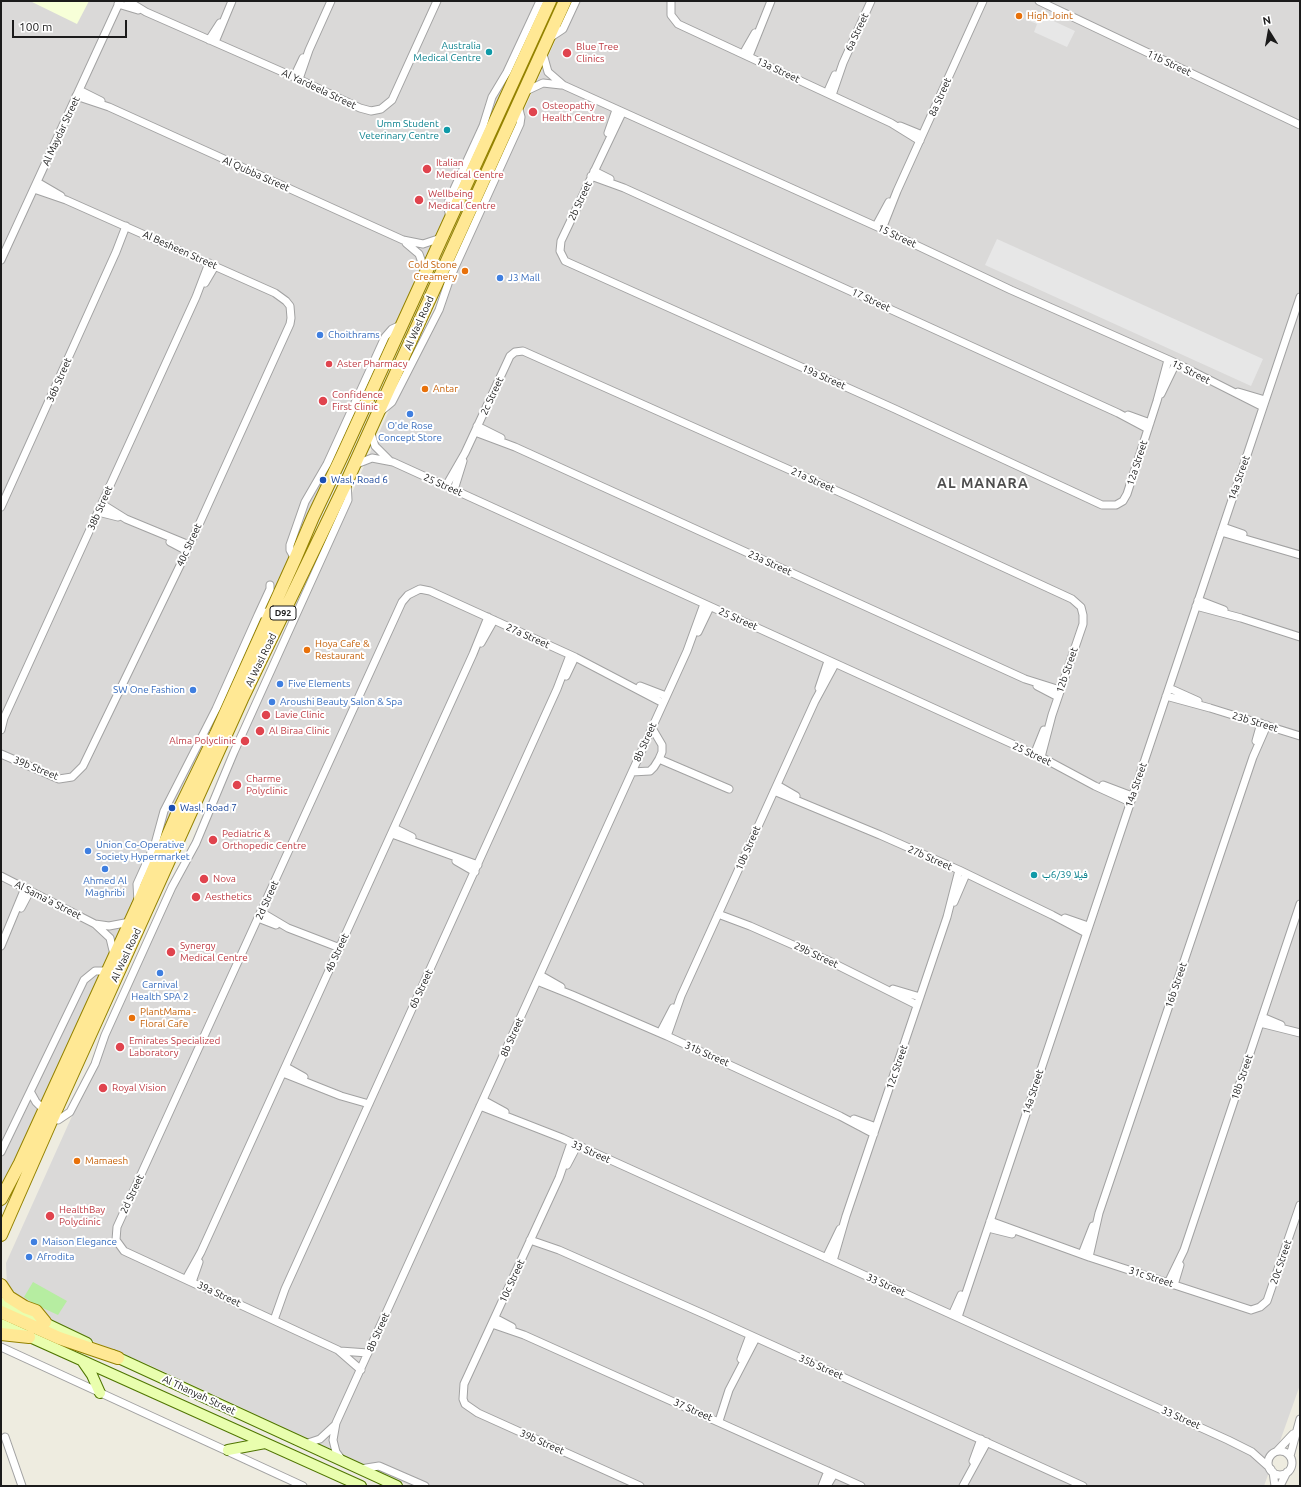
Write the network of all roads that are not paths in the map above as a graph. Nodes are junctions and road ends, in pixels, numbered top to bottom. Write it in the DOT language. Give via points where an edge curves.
graph roads {
  1 [pos="128,1"];
  2 [pos="232,1"];
  3 [pos="331,1"];
  4 [pos="437,1"];
  5 [pos="540,1"];
  6 [pos="550,1"];
  7 [pos="565,1"];
  8 [pos="576,1"];
  9 [pos="671,1"];
  10 [pos="771,1"];
  11 [pos="871,1"];
  12 [pos="983,1"];
  13 [pos="1039,1"];
  14 [pos="119,3"];
  15 [pos="146,12"];
  16 [pos="548,39"];
  17 [pos="212,41"];
  18 [pos="542,53"];
  19 [pos="746,55"];
  20 [pos="297,78"];
  21 [pos="563,86"];
  22 [pos="524,91"];
  23 [pos="78,93"];
  24 [pos="830,94"];
  25 [pos="619,112"];
  26 [pos="1300,125"];
  27 [pos="921,138"];
  28 [pos="592,173"];
  29 [pos="37,182"];
  30 [pos="34,189"];
  31 [pos="66,200"];
  32 [pos="451,220"];
  33 [pos="129,228"];
  34 [pos="879,228"];
  35 [pos="443,236"];
  36 [pos="403,240"];
  37 [pos="561,241"];
  38 [pos="1,260"];
  39 [pos="212,264"];
  40 [pos="425,275"];
  41 [pos="1300,297"];
  42 [pos="290,306"];
  43 [pos="528,352"];
  44 [pos="1168,360"];
  45 [pos="1176,364"];
  46 [pos="1157,401"];
  47 [pos="1264,403"];
  48 [pos="1149,426"];
  49 [pos="476,429"];
  50 [pos="370,430"];
  51 [pos="465,453"];
  52 [pos="393,462"];
  53 [pos="354,465"];
  54 [pos="347,481"];
  55 [pos="446,486"];
  56 [pos="454,490"];
  57 [pos="102,504"];
  58 [pos="1102,505"];
  59 [pos="1,507"];
  60 [pos="98,512"];
  61 [pos="126,519"];
  62 [pos="1222,529"];
  63 [pos="188,548"];
  64 [pos="1300,556"];
  65 [pos="270,585"];
  66 [pos="430,591"];
  67 [pos="1197,603"];
  68 [pos="707,605"];
  69 [pos="272,610"];
  70 [pos="258,615"];
  71 [pos="491,619"];
  72 [pos="1083,624"];
  73 [pos="1300,637"];
  74 [pos="573,656"];
  75 [pos="832,662"];
  76 [pos="1169,688"];
  77 [pos="1059,694"];
  78 [pos="1166,696"];
  79 [pos="665,700"];
  80 [pos="1210,708"];
  81 [pos="3,721"];
  82 [pos="1264,724"];
  83 [pos="652,728"];
  84 [pos="1,730"];
  85 [pos="1300,736"];
  86 [pos="1,754"];
  87 [pos="1038,756"];
  88 [pos="659,759"];
  89 [pos="632,772"];
  90 [pos="72,777"];
  91 [pos="775,788"];
  92 [pos="729,789"];
  93 [pos="1131,799"];
  94 [pos="393,831"];
  95 [pos="476,868"];
  96 [pos="959,870"];
  97 [pos="966,874"];
  98 [pos="1,876"];
  99 [pos="28,890"];
  100 [pos="1300,904"];
  101 [pos="138,905"];
  102 [pos="719,912"];
  103 [pos="260,915"];
  104 [pos="947,917"];
  105 [pos="130,922"];
  106 [pos="95,924"];
  107 [pos="1087,930"];
  108 [pos="1,946"];
  109 [pos="338,951"];
  110 [pos="114,957"];
  111 [pos="107,971"];
  112 [pos="538,978"];
  113 [pos="881,986"];
  114 [pos="920,997"];
  115 [pos="918,1005"];
  116 [pos="1261,1020"];
  117 [pos="1298,1033"];
  118 [pos="664,1034"];
  119 [pos="284,1070"];
  120 [pos="31,1093"];
  121 [pos="482,1103"];
  122 [pos="367,1107"];
  123 [pos="48,1114"];
  124 [pos="875,1130"];
  125 [pos="574,1144"];
  126 [pos="1,1152"];
  127 [pos="20,1163"];
  128 [pos="1,1199"];
  129 [pos="1300,1205"];
  130 [pos="846,1216"];
  131 [pos="989,1224"];
  132 [pos="2,1226"];
  133 [pos="117,1227"];
  134 [pos="532,1238"];
  135 [pos="1,1242"];
  136 [pos="1085,1255"];
  137 [pos="826,1258"];
  138 [pos="833,1261"];
  139 [pos="189,1280"];
  140 [pos="1171,1284"];
  141 [pos="1,1285"];
  142 [pos="1269,1296"];
  143 [pos="1,1302"];
  144 [pos="1,1312"];
  145 [pos="955,1316"];
  146 [pos="272,1319"];
  147 [pos="493,1321"];
  148 [pos="45,1322"];
  149 [pos="1,1324"];
  150 [pos="1,1334"];
  151 [pos="753,1336"];
  152 [pos="29,1337"];
  153 [pos="1,1347"];
  154 [pos="338,1350"];
  155 [pos="368,1353"];
  156 [pos="118,1358"];
  157 [pos="82,1362"];
  158 [pos="361,1370"];
  159 [pos="464,1384"];
  160 [pos="100,1393"];
  161 [pos="1300,1419"];
  162 [pos="716,1420"];
  163 [pos="336,1423"];
  164 [pos="1296,1429"];
  165 [pos="5,1436"];
  166 [pos="984,1441"];
  167 [pos="265,1442"];
  168 [pos="305,1444"];
  169 [pos="228,1450"];
  170 [pos="1252,1452"];
  171 [pos="1276,1452"];
  172 [pos="1290,1456"];
  173 [pos="343,1461"];
  174 [pos="360,1468"];
  175 [pos="1272,1471"];
  176 [pos="1287,1472"];
  177 [pos="831,1473"];
  178 [pos="20,1478"];
  179 [pos="292,1484"];
  180 [pos="22,1486"];
  181 [pos="26,1486"];
  182 [pos="303,1486"];
  183 [pos="362,1486"];
  184 [pos="397,1486"];
  185 [pos="425,1486"];
  186 [pos="640,1486"];
  187 [pos="822,1486"];
  188 [pos="827,1486"];
  189 [pos="861,1486"];
  190 [pos="963,1486"];
  191 [pos="1083,1486"];
  192 [pos="1275,1486"];
  193 [pos="1280,1486"];
  1 -- 15 [label="street, Al Yardeela Street"];
  2 -- 17 [label="street"];
  3 -- 20 [label="street"];
  4 -- 20 [label="street, Al Yardeela Street" via="392,100 381,109 365,110"];
  5 -- 32 [label="street" via="507,72 492,97 483,126 449,200"];
  6 -- 32 [label="main road, Al Wasl Road / D92"];
  7 -- 16 [label="main road, Al Wasl Road / D92"];
  8 -- 16 [label="street" via="563,29"];
  9 -- 19 [label="street, 13a Street" via="670,11 678,24"];
  10 -- 19 [label="street"];
  11 -- 24 [label="street, 6a Street"];
  12 -- 27 [label="street, 8a Street"];
  13 -- 26 [label="street, 11b Street"];
  14 -- 15 [label="street, Al Yardeela Street"];
  14 -- 23 [label="street, Al Maydar Street"];
  15 -- 17 [label="street, Al Yardeela Street"];
  16 -- 18 [label="main road, Al Wasl Road / D92"];
  17 -- 20 [label="street, Al Yardeela Street"];
  18 -- 21 [label="street, 15 Street" via="548,72"];
  18 -- 22 [label="main road, Al Wasl Road / D92"];
  19 -- 24 [label="street, 13a Street"];
  21 -- 22 [label="street, 15 Street" via="543,83"];
  21 -- 25 [label="street, 15 Street"];
  22 -- 50 [label="main road, Al Wasl Road / D92"];
  23 -- 29 [label="street, Al Maydar Street"];
  23 -- 36 [label="street, Al Qubba Street"];
  24 -- 27 [label="street, 13a Street"];
  25 -- 28 [label="street, 2b Street"];
  25 -- 34 [label="street, 15 Street"];
  27 -- 34 [label="street, 8a Street"];
  28 -- 37 [label="street, 2b Street"];
  28 -- 48 [label="street, 17 Street"];
  29 -- 30 [label="street, Al Maydar Street"];
  29 -- 31 [label="street, Al Besheen Street"];
  30 -- 31 [label="street, Al Besheen Street"];
  30 -- 38 [label="street, Al Maydar Street"];
  31 -- 33 [label="street, Al Besheen Street"];
  32 -- 35 [label="main road, Al Wasl Road / D92"];
  33 -- 39 [label="street, Al Besheen Street"];
  33 -- 59 [label="street, 36b Street"];
  34 -- 44 [label="street, 15 Street"];
  35 -- 36 [label="street, Al Qubba Street" via="422,244"];
  35 -- 40 [label="main road, Al Wasl Road / D92"];
  36 -- 40 [label="street, Al Qubba Street" via="419,254"];
  37 -- 58 [label="street, 19a Street" via="561,255 568,263"];
  39 -- 42 [label="street, Al Besheen Street" via="281,296"];
  39 -- 57 [label="street, 38b Street"];
  40 -- 69 [label="main road, Al Wasl Road / D92" via="312,517"];
  41 -- 47 [label="street, 14a Street"];
  42 -- 63 [label="street, 40c Street" via="290,324"];
  43 -- 49 [label="street, 2c Street" via="519,351 510,356"];
  43 -- 72 [label="street, 21a Street" via="1072,599 1081,607"];
  44 -- 45 [label="street, 15 Street"];
  44 -- 46 [label="street, 12a Street"];
  45 -- 46 [label="street, 12a Street"];
  45 -- 47 [label="street, 15 Street" via="1228,390"];
  46 -- 48 [label="street, 12a Street"];
  47 -- 62 [label="street, 14a Street"];
  48 -- 58 [label="street, 12a Street" via="1125,498 1116,505"];
  49 -- 51 [label="street, 2c Street"];
  49 -- 77 [label="street, 23a Street"];
  50 -- 52 [label="street, 25 Street" via="378,449"];
  50 -- 53 [label="main road, Al Wasl Road / D92"];
  51 -- 55 [label="street, 2c Street"];
  51 -- 56 [label="street, 2c Street"];
  52 -- 53 [label="street, 25 Street" via="372,458"];
  52 -- 55 [label="street, 25 Street"];
  53 -- 54 [label="main road, Al Wasl Road / D92"];
  54 -- 123 [label="main road, Al Wasl Road / D92"];
  54 -- 123 [label="street" via="348,500 234,752 196,843 172,887 105,1035 95,1064 70,1112 58,1120"];
  55 -- 56 [label="street, 25 Street"];
  56 -- 68 [label="street, 25 Street"];
  57 -- 60 [label="street, 38b Street"];
  57 -- 61 [label="street"];
  60 -- 61 [label="street"];
  60 -- 81 [label="street, 38b Street"];
  61 -- 63 [label="street"];
  62 -- 64 [label="street"];
  62 -- 67 [label="street, 14a Street"];
  63 -- 90 [label="street, 40c Street" via="86,762"];
  65 -- 70 [label="street"];
  66 -- 71 [label="street, 27a Street"];
  66 -- 103 [label="street, 2d Street" via="415,590 402,602"];
  67 -- 73 [label="street"];
  67 -- 76 [label="street, 14a Street"];
  68 -- 75 [label="street, 25 Street"];
  68 -- 79 [label="street, 8b Street"];
  69 -- 70 [label="street"];
  69 -- 101 [label="main road, Al Wasl Road / D92" via="177,814"];
  70 -- 101 [label="street" via="216,709 162,815 155,844 137,884"];
  71 -- 74 [label="street, 27a Street"];
  71 -- 94 [label="street, 4b Street"];
  72 -- 77 [label="street, 12b Street"];
  74 -- 79 [label="street, 27a Street"];
  74 -- 95 [label="street, 6b Street"];
  75 -- 87 [label="street, 25 Street"];
  75 -- 91 [label="street, 10b Street"];
  76 -- 78 [label="street, 14a Street"];
  76 -- 80 [label="street, 23b Street"];
  77 -- 87 [label="street, 12b Street"];
  78 -- 80 [label="street, 23b Street"];
  78 -- 93 [label="street, 14a Street"];
  79 -- 83 [label="street, 8b Street"];
  80 -- 82 [label="street, 23b Street"];
  81 -- 84 [label="street, 38b Street"];
  82 -- 85 [label="street, 23b Street"];
  82 -- 136 [label="street, 16b Street"];
  83 -- 88 [label="street" via="662,745"];
  83 -- 89 [label="street, 8b Street"];
  86 -- 90 [label="street, 39b Street" via="54,778"];
  87 -- 93 [label="street, 25 Street" via="1082,779"];
  88 -- 89 [label="street" via="650,770"];
  88 -- 92 [label="street"];
  89 -- 112 [label="street, 8b Street"];
  91 -- 96 [label="street, 27b Street"];
  91 -- 102 [label="street, 10b Street"];
  93 -- 107 [label="street, 14a Street"];
  94 -- 95 [label="street"];
  94 -- 109 [label="street, 4b Street"];
  95 -- 122 [label="street, 6b Street"];
  96 -- 97 [label="street, 27b Street"];
  96 -- 104 [label="street, 12c Street"];
  97 -- 104 [label="street, 12c Street"];
  97 -- 107 [label="street, 27b Street"];
  98 -- 99 [label="street, Al Sama'a Street"];
  99 -- 106 [label="street, Al Sama'a Street"];
  99 -- 108 [label="street"];
  100 -- 116 [label="street, 18b Street"];
  101 -- 105 [label="main road, Al Wasl Road / D92"];
  102 -- 113 [label="street, 29b Street"];
  102 -- 118 [label="street, 10b Street"];
  103 -- 109 [label="street"];
  103 -- 133 [label="street, 2d Street"];
  104 -- 114 [label="street, 12c Street"];
  105 -- 106 [label="street, Al Sama'a Street" via="109,926"];
  105 -- 110 [label="main road, Al Wasl Road / D92"];
  106 -- 110 [label="street, Al Sama'a Street" via="110,938"];
  107 -- 131 [label="street, 14a Street"];
  109 -- 119 [label="street, 4b Street"];
  110 -- 111 [label="main road, Al Wasl Road / D92"];
  111 -- 120 [label="street" via="95,971 84,980"];
  111 -- 123 [label="main road, Al Wasl Road / D92"];
  112 -- 118 [label="street, 31b Street"];
  112 -- 121 [label="street, 8b Street"];
  113 -- 114 [label="street, 29b Street"];
  113 -- 115 [label="street, 29b Street"];
  114 -- 115 [label="street, 12c Street"];
  115 -- 124 [label="street, 12c Street"];
  116 -- 117 [label="street"];
  116 -- 140 [label="street, 18b Street"];
  118 -- 124 [label="street, 31b Street"];
  119 -- 122 [label="street"];
  119 -- 139 [label="street, 4b Street"];
  120 -- 123 [label="street"];
  120 -- 126 [label="street"];
  121 -- 125 [label="street, 33 Street"];
  121 -- 155 [label="street, 8b Street"];
  122 -- 146 [label="street, 6b Street"];
  123 -- 127 [label="main road, Al Wasl Road / D92"];
  123 -- 132 [label="main road, Al Wasl Road / D92"];
  124 -- 130 [label="street, 12c Street"];
  125 -- 134 [label="street, 10c Street"];
  125 -- 137 [label="street, 33 Street"];
  127 -- 128 [label="main road, Al Wasl Road / D92"];
  127 -- 132 [label="main road"];
  129 -- 142 [label="street, 20c Street"];
  130 -- 137 [label="street, 12c Street"];
  130 -- 138 [label="street, 12c Street"];
  131 -- 136 [label="street, 31c Street"];
  131 -- 145 [label="street, 14a Street"];
  132 -- 135 [label="main road"];
  133 -- 139 [label="street, 39a Street" via="116,1240 124,1251"];
  134 -- 147 [label="street, 10c Street"];
  134 -- 151 [label="street, 35b Street"];
  136 -- 140 [label="street, 31c Street"];
  137 -- 138 [label="street, 33 Street"];
  138 -- 145 [label="street, 33 Street"];
  139 -- 146 [label="street, 39a Street"];
  140 -- 142 [label="street, 31c Street" via="1246,1309 1260,1307"];
  141 -- 148 [label="main road" via="9,1297 36,1311"];
  143 -- 148 [label="main road, Al Thanyah Street"];
  144 -- 156 [label="main road" via="59,1338"];
  145 -- 170 [label="street, 33 Street"];
  146 -- 154 [label="street, 39a Street"];
  147 -- 159 [label="street, 10c Street"];
  147 -- 162 [label="street, 37 Street"];
  148 -- 156 [label="main road, Al Thanyah Street"];
  149 -- 152 [label="main road, Al Thanyah Street"];
  150 -- 152 [label="main road"];
  151 -- 162 [label="street"];
  151 -- 166 [label="street, 35b Street"];
  152 -- 157 [label="main road, Al Thanyah Street"];
  153 -- 160 [label="street"];
  154 -- 155 [label="street, 39a Street"];
  154 -- 158 [label="street, 39a Street"];
  155 -- 158 [label="street, 8b Street"];
  156 -- 168 [label="main road, Al Thanyah Street"];
  157 -- 160 [label="main road" via="92,1375"];
  157 -- 167 [label="main road, Al Thanyah Street" via="115,1374"];
  158 -- 163 [label="street, 8b Street"];
  159 -- 186 [label="street, 39b Street" via="462,1399 471,1410"];
  160 -- 169 [label="street"];
  161 -- 164 [label="street"];
  162 -- 177 [label="street, 37 Street"];
  163 -- 168 [label="street, 8b Street" via="320,1439"];
  163 -- 173 [label="street, 8b Street" via="333,1440 336,1452"];
  164 -- 171 [label="street"];
  164 -- 172 [label="street"];
  165 -- 178 [label="street"];
  166 -- 190 [label="street"];
  166 -- 191 [label="street, 35b Street"];
  167 -- 169 [label="main road"];
  167 -- 183 [label="main road, Al Thanyah Street"];
  168 -- 173 [label="main road, Al Thanyah Street"];
  169 -- 179 [label="street"];
  170 -- 171 [label="street, 33 Street"];
  170 -- 175 [label="street, 33 Street"];
  171 -- 172 [label="street" via="1284,1452"];
  171 -- 175 [label="street" via="1269,1462"];
  172 -- 176 [label="street" via="1292,1463"];
  173 -- 174 [label="main road, Al Thanyah Street"];
  174 -- 184 [label="main road, Al Thanyah Street"];
  174 -- 185 [label="street" via="379,1466"];
  175 -- 176 [label="street" via="1280,1474"];
  175 -- 192 [label="street"];
  176 -- 193 [label="street"];
  177 -- 187 [label="street"];
  177 -- 188 [label="street"];
  177 -- 189 [label="street, 37 Street"];
  178 -- 180 [label="street"];
  178 -- 181 [label="street"];
  179 -- 182 [label="street"];
}
